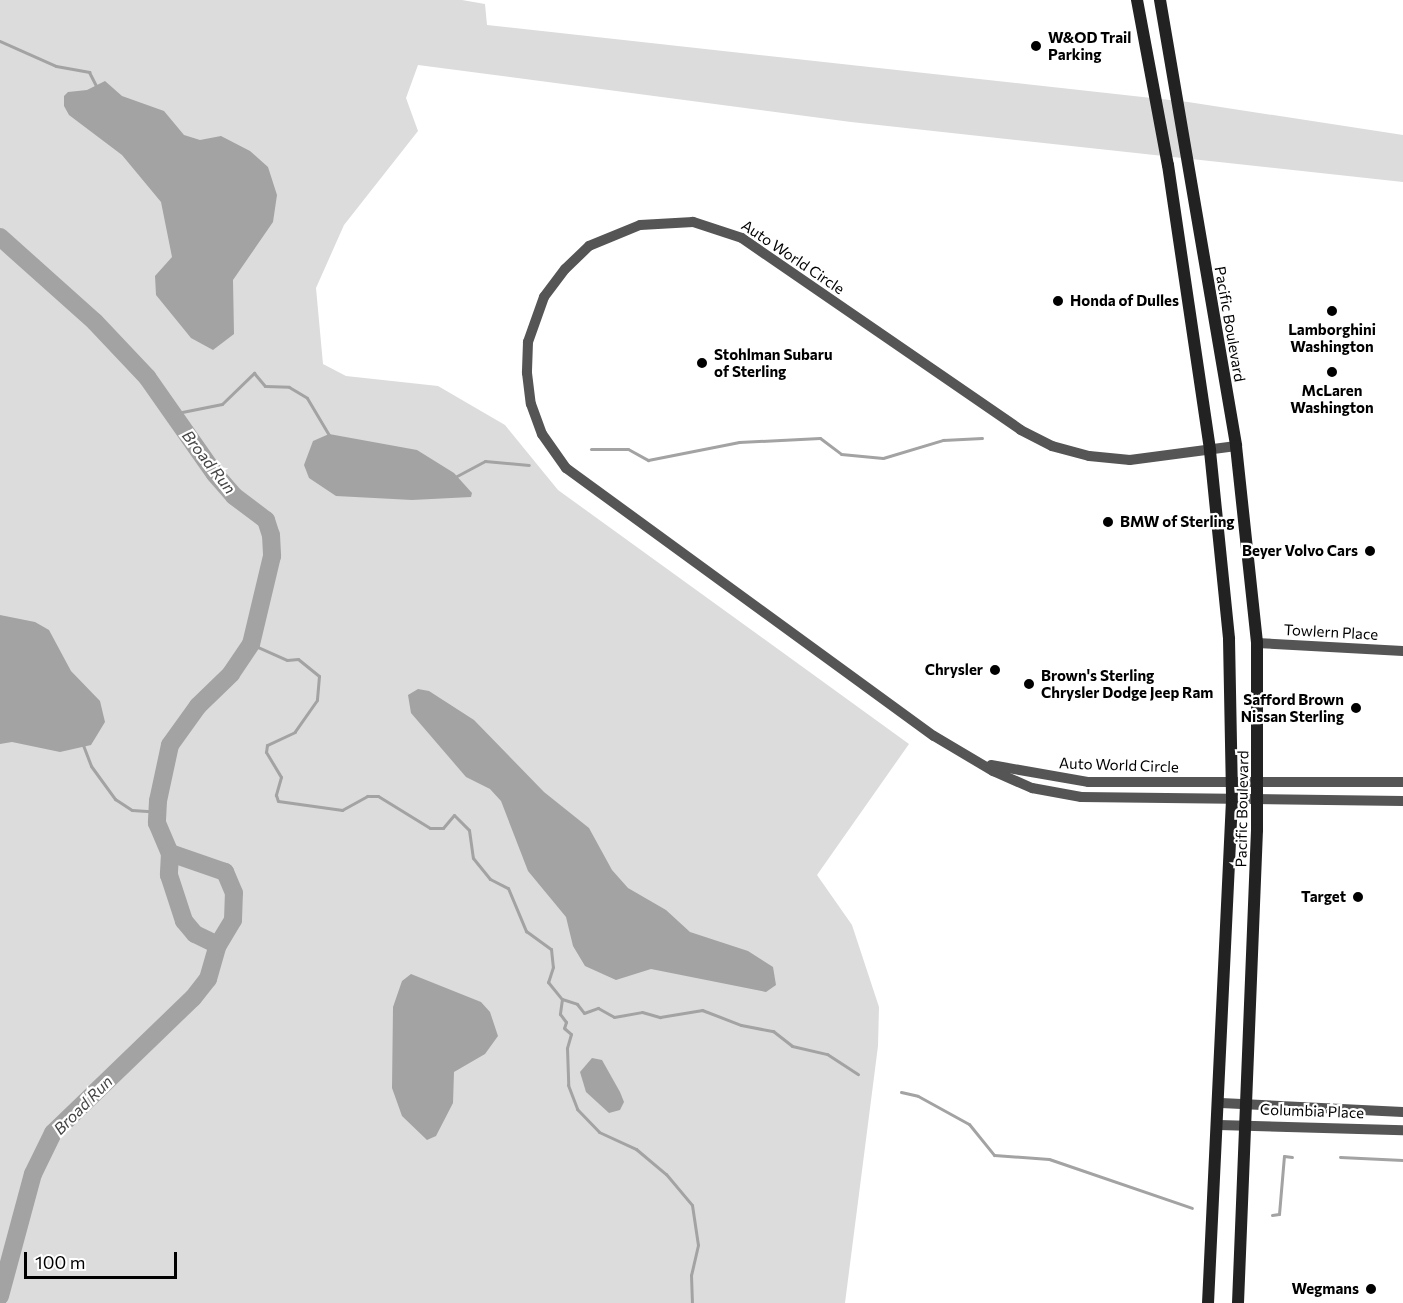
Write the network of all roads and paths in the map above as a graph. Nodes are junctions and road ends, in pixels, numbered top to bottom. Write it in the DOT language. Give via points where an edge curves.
graph roads {
  1 [pos="1137,0"];
  2 [pos="1160,0"];
  3 [pos="1236,446"];
  4 [pos="1210,451"];
  5 [pos="1257,643"];
  6 [pos="1403,651"];
  7 [pos="981,763"];
  8 [pos="1258,781"];
  9 [pos="1232,782"];
  10 [pos="1403,782"];
  11 [pos="1232,800"];
  12 [pos="1258,801"];
  13 [pos="1403,801"];
  14 [pos="1221,1103"];
  15 [pos="1248,1104"];
  16 [pos="1403,1112"];
  17 [pos="1247,1124"];
  18 [pos="1219,1125"];
  19 [pos="1403,1130"];
  20 [pos="1209,1303"];
  21 [pos="1238,1303"];
  1 -- 4 [label="main road, Pacific Boulevard" via="1168,165"];
  2 -- 3 [label="main road, Pacific Boulevard"];
  3 -- 4 [label="street, Auto World Circle"];
  3 -- 5 [label="main road, Pacific Boulevard"];
  4 -- 7 [label="street, Auto World Circle" via="1130,459 1089,456 1052,446 1021,430 757,248 710,225 675,220 623,230 589,246 555,281 532,328 526,373 531,404 542,434 566,468 890,705"];
  4 -- 9 [label="main road, Pacific Boulevard" via="1229,639"];
  5 -- 6 [label="street, Towlern Place"];
  5 -- 8 [label="main road, Pacific Boulevard"];
  7 -- 9 [label="street, Auto World Circle" via="1088,782"];
  7 -- 11 [label="street, Auto World Circle" via="1008,778 1053,793"];
  8 -- 9 [label="street, Auto World Circle"];
  8 -- 10 [label="street, Auto World Circle"];
  8 -- 12 [label="main road, Pacific Boulevard"];
  9 -- 11 [label="main road, Pacific Boulevard"];
  11 -- 12 [label="street, Auto World Circle"];
  11 -- 14 [label="main road, Pacific Boulevard"];
  12 -- 13 [label="street, Auto World Circle"];
  12 -- 15 [label="main road, Pacific Boulevard"];
  14 -- 15 [label="street, Columbia Place"];
  14 -- 18 [label="main road, Pacific Boulevard"];
  15 -- 16 [label="street, Columbia Place"];
  15 -- 17 [label="main road, Pacific Boulevard"];
  17 -- 18 [label="street, Columbia Place"];
  17 -- 19 [label="street, Columbia Place"];
  17 -- 21 [label="main road, Pacific Boulevard"];
  18 -- 20 [label="main road, Pacific Boulevard"];
}
